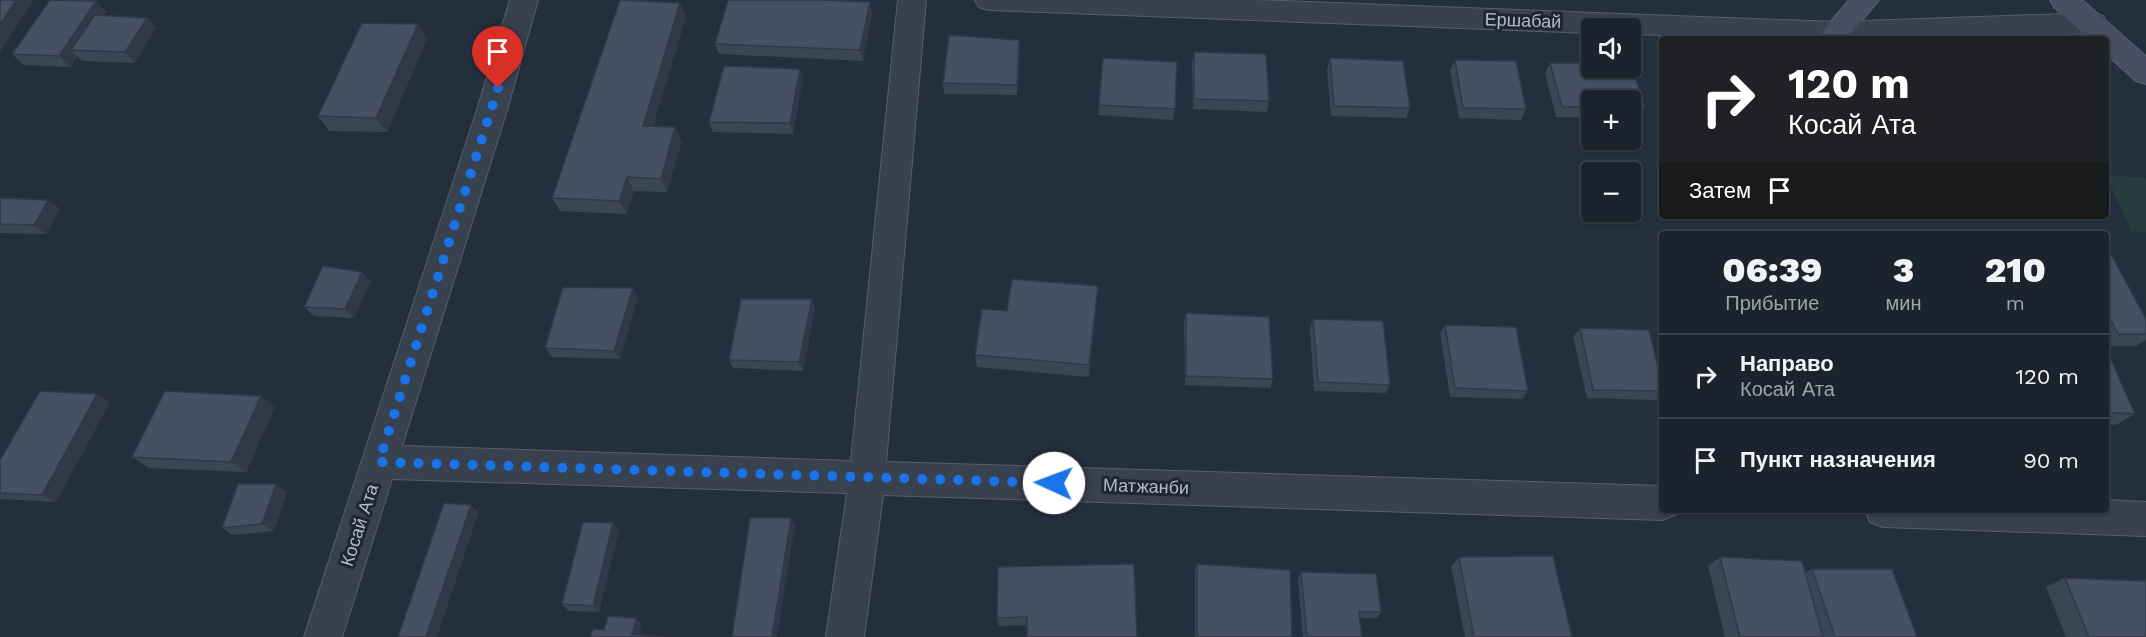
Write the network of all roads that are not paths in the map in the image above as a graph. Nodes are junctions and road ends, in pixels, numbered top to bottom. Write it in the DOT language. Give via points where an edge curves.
graph roads {
  1 [pos="524,0"];
  2 [pos="912,0"];
  3 [pos="989,0"];
  4 [pos="1865,0"];
  5 [pos="2064,0"];
  6 [pos="2093,23"];
  7 [pos="1836,32"];
  8 [pos="2107,36"];
  9 [pos="2109,38"];
  10 [pos="2146,73"];
  11 [pos="379,462"];
  12 [pos="867,477"];
  13 [pos="1659,503"];
  14 [pos="1971,513"];
  15 [pos="2146,519"];
  16 [pos="323,637"];
  17 [pos="845,637"];
  1 -- 11 [label="street, Косай Ата"];
  2 -- 12 [label="street"];
  3 -- 7 [label="street, Ершабай"];
  4 -- 7 [label="street"];
  5 -- 6 [label="street"];
  6 -- 7 [label="street, Ершабай"];
  6 -- 8 [label="street"];
  9 -- 10 [label="street"];
  11 -- 12 [label="street, Матжанби"];
  11 -- 16 [label="street, Косай Ата"];
  12 -- 13 [label="street, Матжанби"];
  12 -- 17 [label="street"];
  14 -- 15 [label="street"];
}
